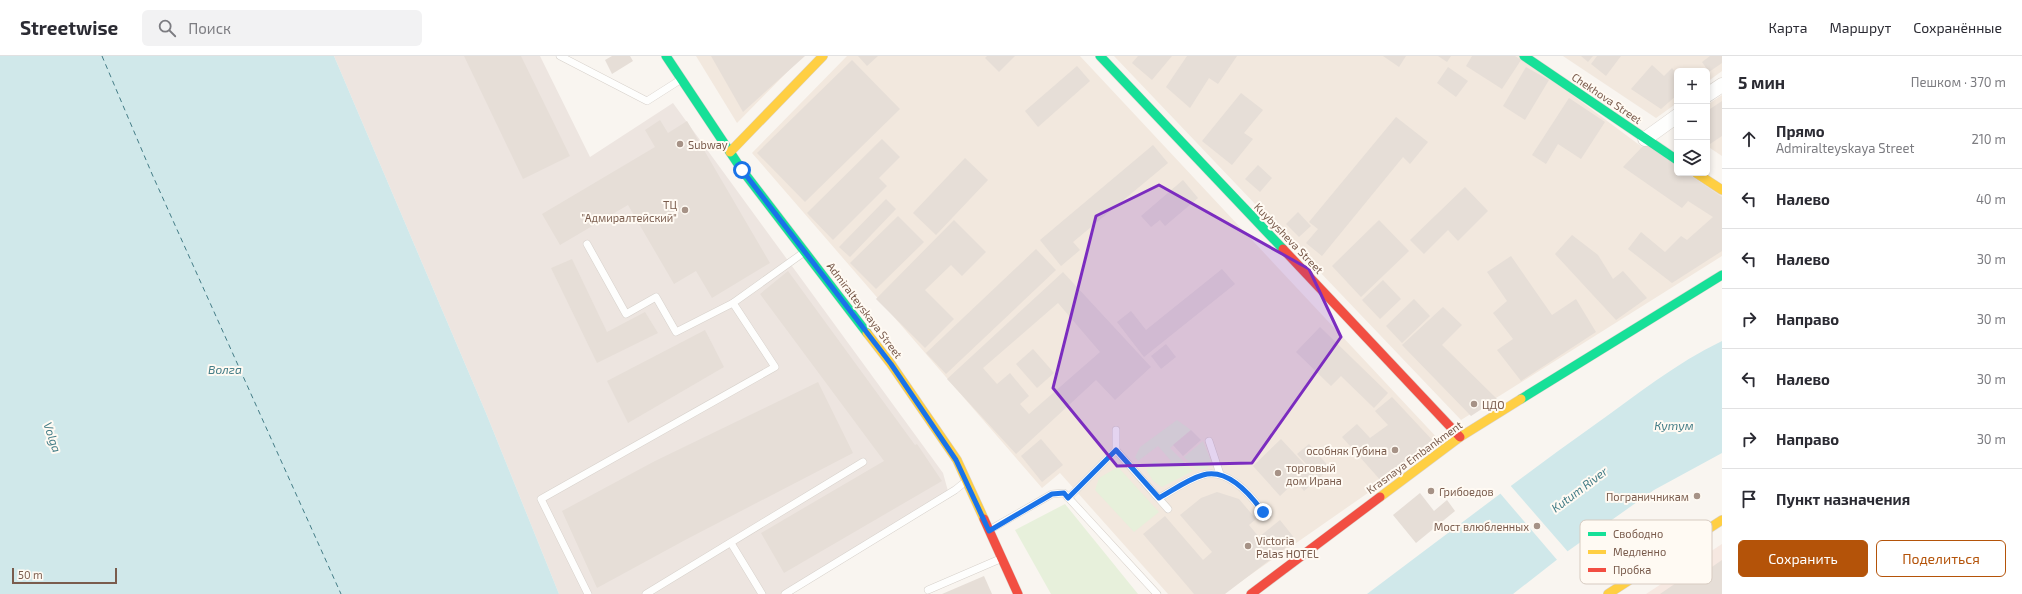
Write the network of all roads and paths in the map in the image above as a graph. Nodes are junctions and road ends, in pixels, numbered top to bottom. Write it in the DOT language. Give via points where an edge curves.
graph roads {
  1 [pos="560,56"];
  2 [pos="666,56"];
  3 [pos="823,56"];
  4 [pos="1100,56"];
  5 [pos="1524,56"];
  6 [pos="680,80"];
  7 [pos="1722,85"];
  8 [pos="1710,93"];
  9 [pos="1674,118"];
  10 [pos="1645,139"];
  11 [pos="730,152"];
  12 [pos="1674,158"];
  13 [pos="1701,176"];
  14 [pos="1722,190"];
  15 [pos="587,244"];
  16 [pos="805,252"];
  17 [pos="1722,275"];
  18 [pos="733,303"];
  19 [pos="1116,430"];
  20 [pos="1460,437"];
  21 [pos="1209,441"];
  22 [pos="1116,450"];
  23 [pos="863,462"];
  24 [pos="1220,474"];
  25 [pos="966,481"];
  26 [pos="1068,498"];
  27 [pos="1159,498"];
  28 [pos="1168,509"];
  29 [pos="1263,512"];
  30 [pos="1722,520"];
  31 [pos="1712,526"];
  32 [pos="989,531"];
  33 [pos="731,542"];
  34 [pos="1002,558"];
  35 [pos="1623,584"];
  36 [pos="928,590"];
  37 [pos="588,594"];
  38 [pos="646,594"];
  39 [pos="762,594"];
  40 [pos="785,594"];
  41 [pos="1018,594"];
  42 [pos="1157,594"];
  43 [pos="1251,594"];
  44 [pos="1608,594"];
  1 -- 6 [label="lane" via="647,101"];
  2 -- 6 [label="main road, Admiralteyskaya Street"];
  3 -- 11 [label="main road"];
  4 -- 20 [label="main road, Kuybysheva Street"];
  5 -- 10 [label="main road, Chekhova Street"];
  6 -- 11 [label="main road, Admiralteyskaya Street"];
  7 -- 8 [label="street"];
  9 -- 10 [label="street"];
  10 -- 12 [label="main road, Chekhova Street"];
  11 -- 16 [label="main road, Admiralteyskaya Street"];
  13 -- 14 [label="main road"];
  15 -- 18 [label="lane" via="626,314 656,296 676,332"];
  16 -- 18 [label="lane"];
  16 -- 25 [label="main road, Admiralteyskaya Street" via="891,364 956,460"];
  17 -- 20 [label="main road, Krasnaya Embankment"];
  18 -- 37 [label="lane" via="776,367 541,499"];
  19 -- 22 [label="lane"];
  20 -- 43 [label="main road, Krasnaya Embankment"];
  21 -- 24 [label="lane"];
  22 -- 26 [label="lane"];
  22 -- 27 [label="lane"];
  23 -- 33 [label="lane"];
  24 -- 27 [label="lane" via="1203,475"];
  24 -- 29 [label="lane" via="1252,497"];
  25 -- 32 [label="main road, Admiralteyskaya Street"];
  25 -- 40 [label="lane"];
  26 -- 32 [label="lane" via="1064,493 1052,494"];
  26 -- 42 [label="lane"];
  27 -- 28 [label="lane"];
  30 -- 31 [label="main road"];
  32 -- 34 [label="main road, Admiralteyskaya Street"];
  33 -- 38 [label="lane"];
  33 -- 39 [label="lane"];
  34 -- 36 [label="lane"];
  34 -- 41 [label="main road, Admiralteyskaya Street"];
  35 -- 44 [label="main road"];
}
